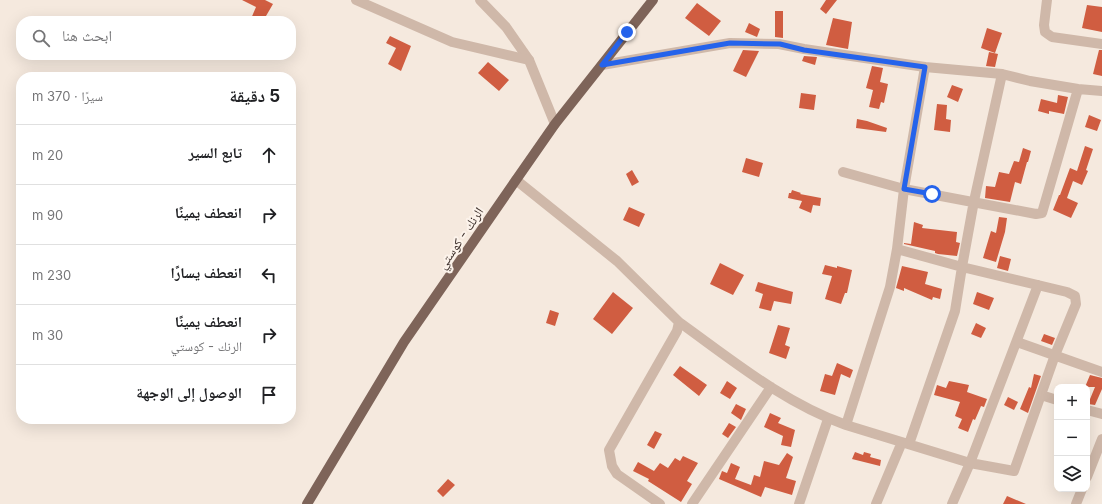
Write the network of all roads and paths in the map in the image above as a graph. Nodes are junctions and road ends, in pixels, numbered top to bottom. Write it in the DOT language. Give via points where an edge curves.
graph roads {
  1 [pos="356,0"];
  2 [pos="480,0"];
  3 [pos="652,0"];
  4 [pos="1047,0"];
  5 [pos="1102,44"];
  6 [pos="529,60"];
  7 [pos="602,65"];
  8 [pos="925,67"];
  9 [pos="1002,74"];
  10 [pos="1078,89"];
  11 [pos="1102,91"];
  12 [pos="555,124"];
  13 [pos="843,172"];
  14 [pos="516,180"];
  15 [pos="904,189"];
  16 [pos="974,202"];
  17 [pos="897,249"];
  18 [pos="962,267"];
  19 [pos="1038,285"];
  20 [pos="679,322"];
  21 [pos="1017,342"];
  22 [pos="1055,355"];
  23 [pos="1102,372"];
  24 [pos="771,387"];
  25 [pos="1041,395"];
  26 [pos="1054,399"];
  27 [pos="1090,411"];
  28 [pos="1102,414"];
  29 [pos="828,419"];
  30 [pos="846,425"];
  31 [pos="1102,439"];
  32 [pos="905,443"];
  33 [pos="970,463"];
  34 [pos="1090,469"];
  35 [pos="1081,492"];
  36 [pos="307,504"];
  37 [pos="660,504"];
  38 [pos="692,504"];
  39 [pos="798,504"];
  40 [pos="876,504"];
  41 [pos="952,504"];
  42 [pos="1076,504"];
  1 -- 6 [label="street" via="452,42"];
  2 -- 6 [label="street" via="506,27"];
  3 -- 7 [label="main road, الرنك - كوستي"];
  4 -- 5 [label="street" via="1045,32 1052,37"];
  6 -- 12 [label="street"];
  7 -- 8 [label="street" via="730,43 780,44 804,50"];
  7 -- 12 [label="main road, الرنك - كوستي"];
  8 -- 9 [label="street"];
  8 -- 15 [label="street"];
  9 -- 10 [label="street"];
  9 -- 16 [label="street"];
  10 -- 11 [label="street"];
  10 -- 16 [label="street" via="1042,213"];
  12 -- 14 [label="main road, الرنك - كوستي"];
  13 -- 15 [label="street"];
  14 -- 20 [label="street" via="617,261"];
  14 -- 36 [label="main road, الرنك - كوستي" via="404,342"];
  15 -- 16 [label="street"];
  15 -- 17 [label="street"];
  16 -- 18 [label="street"];
  17 -- 18 [label="street"];
  17 -- 30 [label="street" via="890,287"];
  18 -- 19 [label="street"];
  18 -- 32 [label="street" via="955,311"];
  19 -- 21 [label="street"];
  19 -- 22 [label="street" via="1067,292 1074,296 1076,304"];
  20 -- 24 [label="street"];
  20 -- 37 [label="street" via="677,331 609,450 612,466 617,474"];
  21 -- 22 [label="street"];
  21 -- 33 [label="street"];
  22 -- 23 [label="street"];
  22 -- 25 [label="street"];
  24 -- 29 [label="street"];
  24 -- 38 [label="street"];
  25 -- 26 [label="street"];
  25 -- 33 [label="street" via="1014,471"];
  27 -- 28 [label="street"];
  29 -- 30 [label="street"];
  29 -- 39 [label="street"];
  30 -- 32 [label="street"];
  31 -- 34 [label="street"];
  32 -- 33 [label="street"];
  32 -- 40 [label="street"];
  33 -- 41 [label="street"];
  35 -- 42 [label="street"];
}
